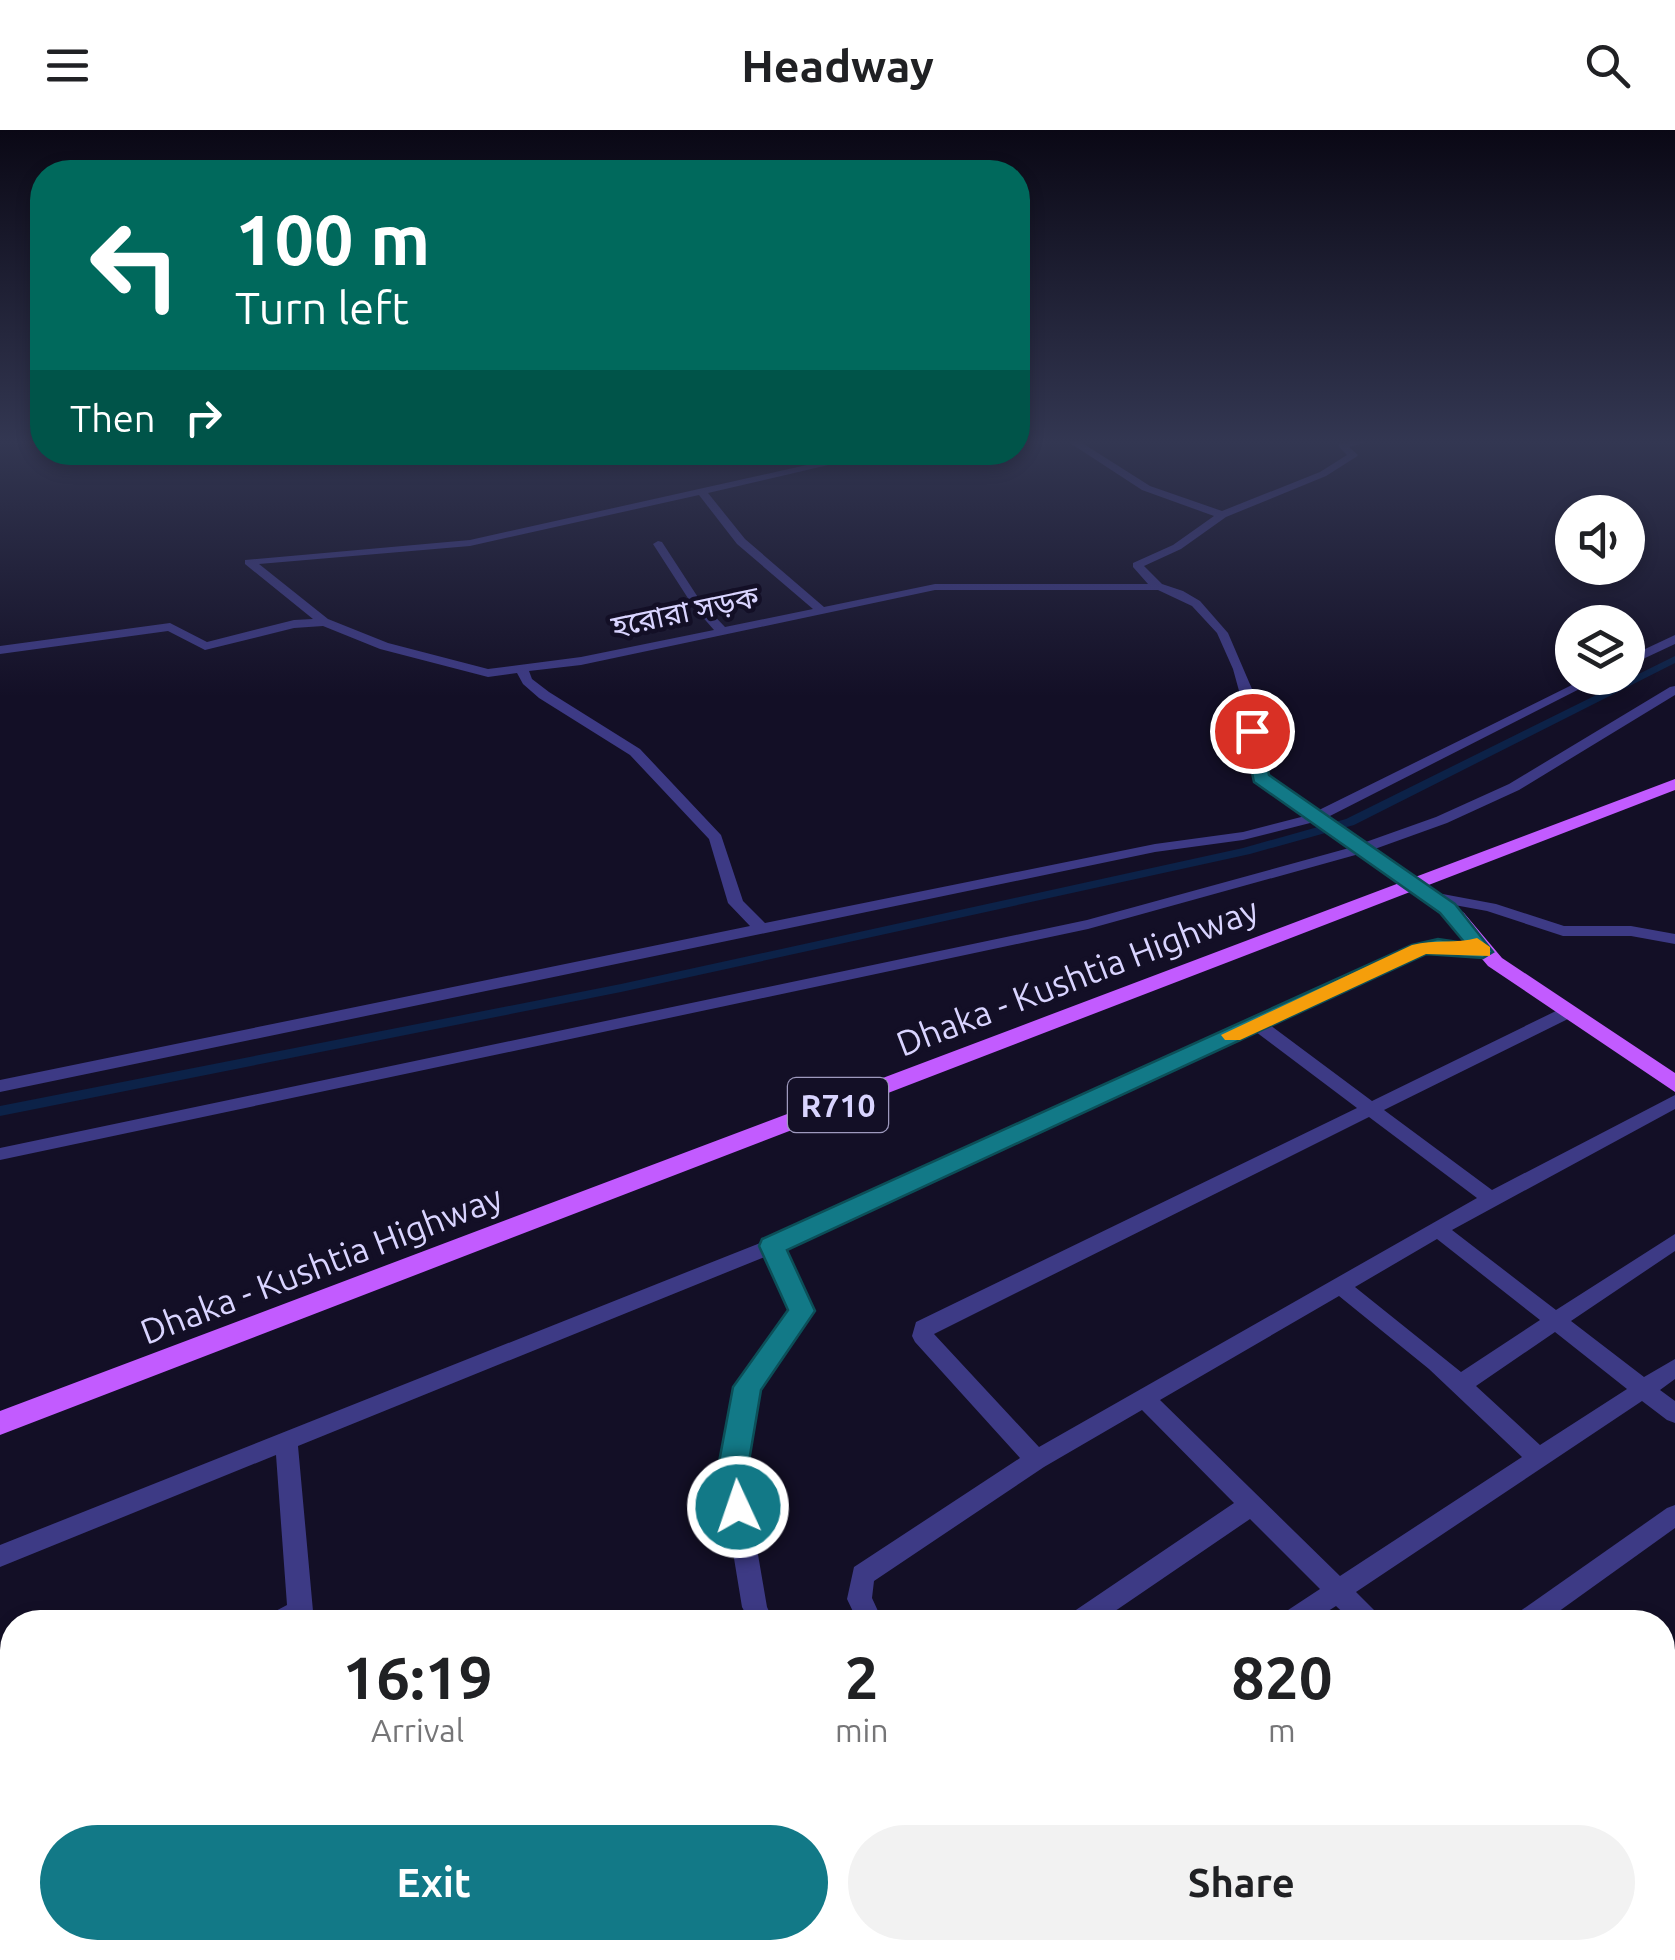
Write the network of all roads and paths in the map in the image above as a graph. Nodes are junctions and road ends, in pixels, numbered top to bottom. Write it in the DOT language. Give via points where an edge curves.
graph roads {
  1 [pos="548,526"];
  2 [pos="728,526"];
  3 [pos="1206,526"];
  4 [pos="658,544"];
  5 [pos="1159,587"];
  6 [pos="821,610"];
  7 [pos="324,622"];
  8 [pos="722,631"];
  9 [pos="1675,639"];
  10 [pos="0,650"];
  11 [pos="1645,654"];
  12 [pos="522,670"];
  13 [pos="1675,690"];
  14 [pos="1560,695"];
  15 [pos="1675,784"];
  16 [pos="1315,819"];
  17 [pos="1352,846"];
  18 [pos="1422,891"];
  19 [pos="760,928"];
  20 [pos="1675,939"];
  21 [pos="1483,952"];
  22 [pos="1566,1013"];
  23 [pos="1257,1024"];
  24 [pos="1675,1084"];
  25 [pos="0,1086"];
  26 [pos="1675,1102"];
  27 [pos="1369,1108"];
  28 [pos="0,1154"];
  29 [pos="1491,1199"];
  30 [pos="1437,1229"];
  31 [pos="1675,1242"];
  32 [pos="772,1246"];
  33 [pos="1339,1285"];
  34 [pos="1556,1320"];
  35 [pos="1675,1368"];
  36 [pos="1461,1384"];
  37 [pos="1643,1389"];
  38 [pos="1144,1398"];
  39 [pos="1675,1414"];
  40 [pos="0,1423"];
  41 [pos="286,1441"];
  42 [pos="1540,1458"];
  43 [pos="1036,1460"];
  44 [pos="1252,1504"];
  45 [pos="1675,1516"];
  46 [pos="0,1556"];
  47 [pos="1338,1591"];
  48 [pos="294,1610"];
  49 [pos="756,1610"];
  50 [pos="865,1610"];
  51 [pos="1097,1610"];
  52 [pos="1309,1610"];
  53 [pos="1356,1610"];
  54 [pos="1542,1610"];
  1 -- 7 [label="street" via="470,543 249,562"];
  2 -- 6 [label="street"];
  3 -- 5 [label="street" via="1137,565"];
  4 -- 8 [label="street"];
  5 -- 6 [label="street, হরোরা সড়ক" via="961,585"];
  5 -- 16 [label="street, হরোরা সড়ক" via="1188,597 1221,626 1250,710 1260,778"];
  6 -- 8 [label="street, হরোরা সড়ক"];
  7 -- 10 [label="street, হরোরা সড়ক" via="205,646 170,627"];
  7 -- 12 [label="street, হরোরা সড়ক" via="475,672"];
  8 -- 12 [label="street, হরোরা সড়ক"];
  9 -- 11 [label="street"];
  12 -- 19 [label="street" via="544,695 635,752 716,838 736,902"];
  13 -- 17 [label="street" via="1494,798"];
  14 -- 16 [label="street"];
  15 -- 18 [label="main road, Dhaka - Kushtia Highway / R710"];
  16 -- 17 [label="street, হরোরা সড়ক"];
  16 -- 19 [label="street"];
  17 -- 18 [label="street, হরোরা সড়ক"];
  17 -- 28 [label="street" via="1088,924"];
  18 -- 20 [label="street" via="1563,931"];
  18 -- 21 [label="main road" via="1457,917"];
  18 -- 40 [label="main road, Dhaka - Kushtia Highway / R710"];
  19 -- 25 [label="street"];
  21 -- 22 [label="main road"];
  21 -- 23 [label="street" via="1428,947"];
  22 -- 24 [label="main road"];
  22 -- 27 [label="street"];
  23 -- 27 [label="street"];
  23 -- 32 [label="street"];
  26 -- 29 [label="street"];
  27 -- 29 [label="street"];
  27 -- 43 [label="street" via="924,1328 923,1336"];
  29 -- 30 [label="street"];
  30 -- 33 [label="street"];
  30 -- 34 [label="street"];
  31 -- 34 [label="street"];
  32 -- 41 [label="street"];
  32 -- 49 [label="street" via="802,1311 747,1387 732,1473"];
  33 -- 36 [label="street"];
  33 -- 38 [label="street"];
  34 -- 36 [label="street"];
  34 -- 37 [label="street"];
  35 -- 37 [label="street"];
  36 -- 42 [label="street"];
  37 -- 39 [label="street"];
  37 -- 42 [label="street"];
  38 -- 43 [label="street"];
  38 -- 44 [label="street"];
  41 -- 46 [label="street"];
  41 -- 48 [label="street"];
  42 -- 47 [label="street"];
  43 -- 50 [label="street" via="870,1566 859,1599"];
  44 -- 47 [label="street"];
  44 -- 51 [label="street"];
  45 -- 54 [label="street"];
  47 -- 52 [label="street"];
  47 -- 53 [label="street"];
}
